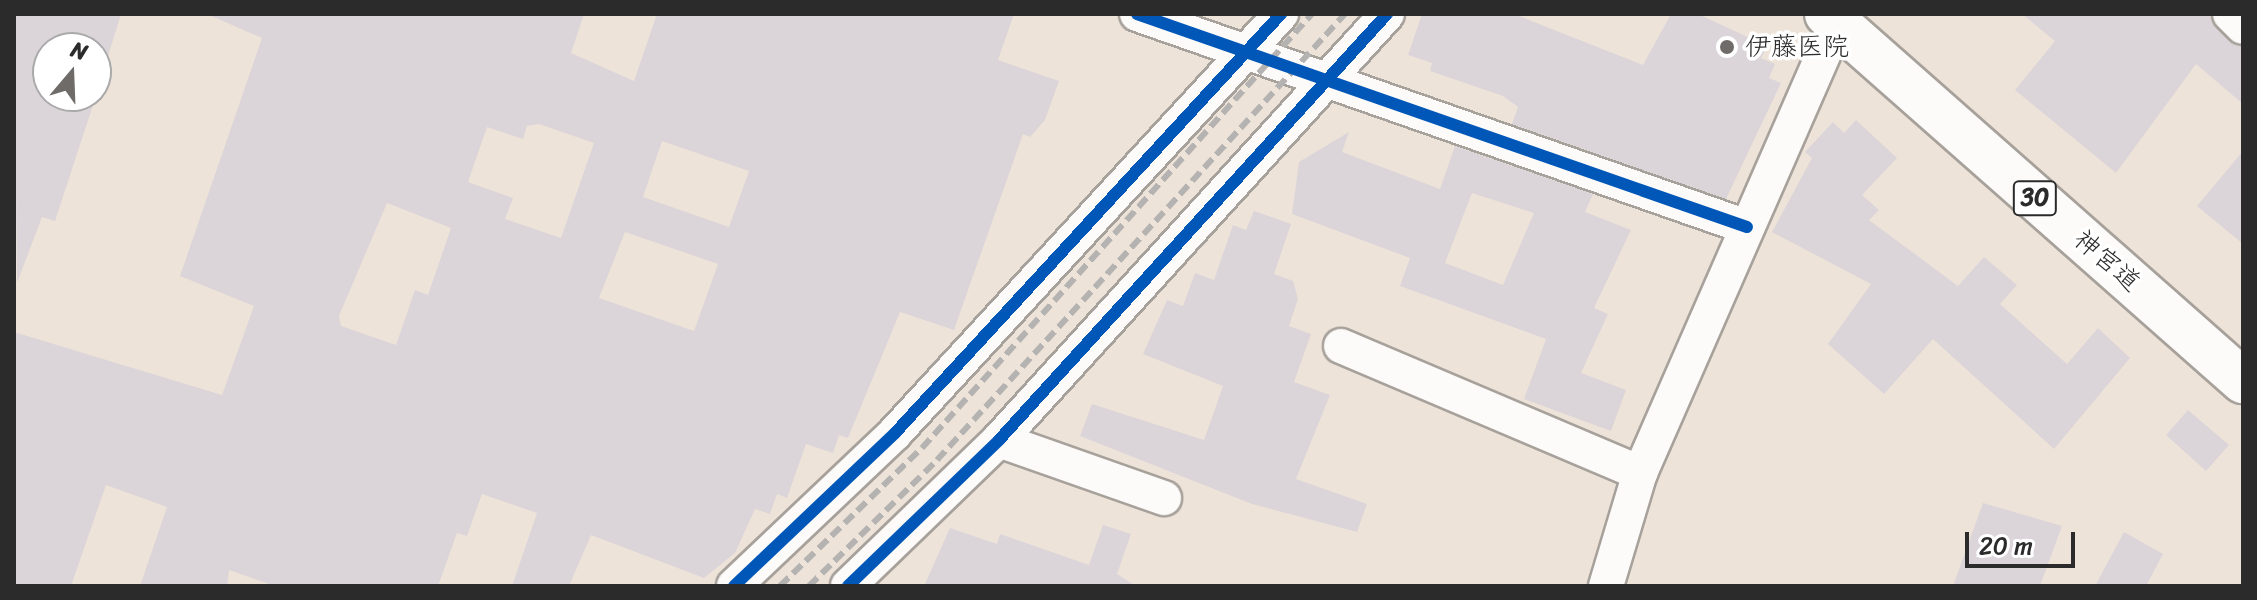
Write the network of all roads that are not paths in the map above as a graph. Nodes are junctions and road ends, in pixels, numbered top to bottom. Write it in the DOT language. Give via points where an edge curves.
graph roads {
  1 [pos="1137,14"];
  2 [pos="1281,14"];
  3 [pos="1387,14"];
  4 [pos="2230,14"];
  5 [pos="1835,17"];
  6 [pos="2243,27"];
  7 [pos="1250,53"];
  8 [pos="1332,80"];
  9 [pos="1747,227"];
  10 [pos="1341,346"];
  11 [pos="2243,381"];
  12 [pos="999,440"];
  13 [pos="1640,473"];
  14 [pos="1164,498"];
  15 [pos="734,586"];
  16 [pos="848,586"];
  17 [pos="1606,586"];
  1 -- 7 [label="street"];
  2 -- 7 [label="street"];
  3 -- 8 [label="street"];
  4 -- 6 [label="street"];
  5 -- 9 [label="street"];
  5 -- 11 [label="main road, 神宮道 / 30"];
  7 -- 8 [label="street"];
  7 -- 15 [label="street" via="895,433"];
  8 -- 9 [label="street"];
  8 -- 12 [label="street"];
  9 -- 13 [label="street"];
  10 -- 13 [label="street"];
  12 -- 14 [label="street"];
  12 -- 16 [label="street"];
  13 -- 17 [label="street"];
}
